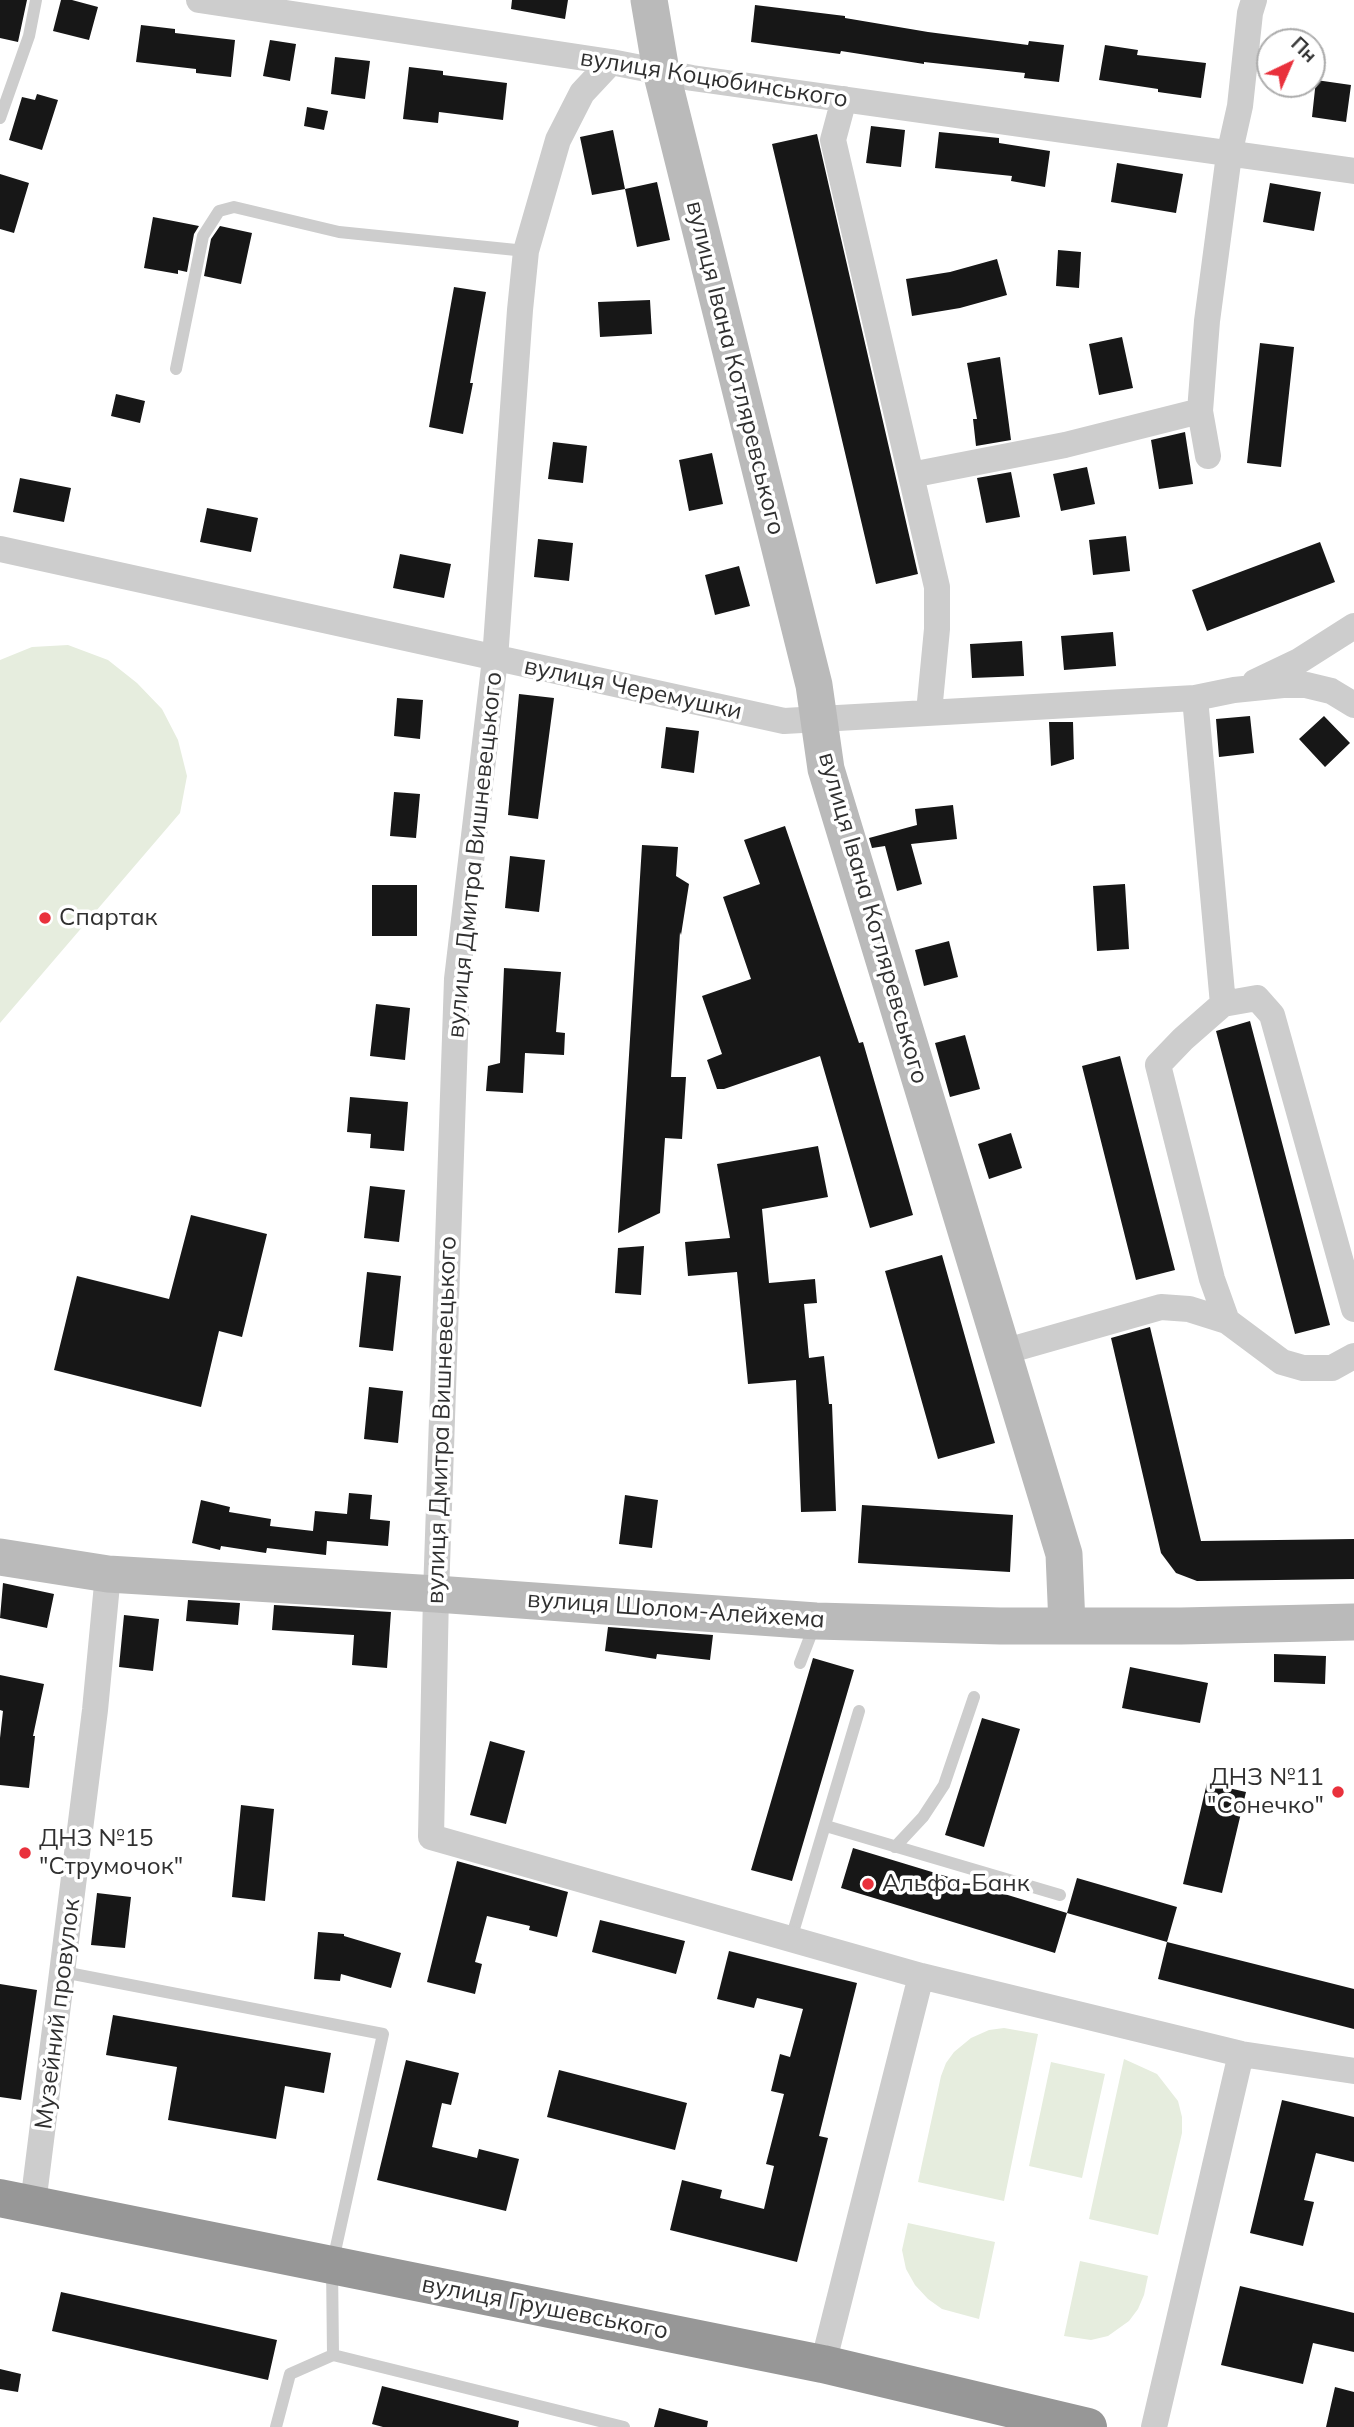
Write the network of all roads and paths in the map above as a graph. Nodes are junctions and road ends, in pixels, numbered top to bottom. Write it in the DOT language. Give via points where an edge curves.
graph roads {
  1 [pos="36,0"];
  2 [pos="199,0"];
  3 [pos="649,0"];
  4 [pos="1254,0"];
  5 [pos="611,62"];
  6 [pos="661,71"];
  7 [pos="844,99"];
  8 [pos="0,118"];
  9 [pos="1229,155"];
  10 [pos="1354,171"];
  11 [pos="526,251"];
  12 [pos="176,369"];
  13 [pos="1200,411"];
  14 [pos="1208,456"];
  15 [pos="911,475"];
  16 [pos="0,549"];
  17 [pos="1354,626"];
  18 [pos="495,659"];
  19 [pos="1234,690"];
  20 [pos="1195,698"];
  21 [pos="1354,705"];
  22 [pos="929,712"];
  23 [pos="818,719"];
  24 [pos="1223,1004"];
  25 [pos="1354,1310"];
  26 [pos="1227,1321"];
  27 [pos="1003,1352"];
  28 [pos="1354,1356"];
  29 [pos="0,1557"];
  30 [pos="108,1574"];
  31 [pos="436,1594"];
  32 [pos="816,1621"];
  33 [pos="1354,1622"];
  34 [pos="1068,1625"];
  35 [pos="800,1662"];
  36 [pos="974,1697"];
  37 [pos="859,1711"];
  38 [pos="826,1826"];
  39 [pos="895,1847"];
  40 [pos="1060,1895"];
  41 [pos="791,1939"];
  42 [pos="63,1972"];
  43 [pos="921,1976"];
  44 [pos="1241,2054"];
  45 [pos="1354,2071"];
  46 [pos="17,2201"];
  47 [pos="332,2265"];
  48 [pos="333,2355"];
  49 [pos="823,2364"];
  50 [pos="276,2427"];
  51 [pos="624,2427"];
  52 [pos="1088,2427"];
  53 [pos="1154,2427"];
  1 -- 8 [label="lane" via="29,36"];
  2 -- 5 [label="street, вулиця Коцюбинського"];
  3 -- 6 [label="street, вулиця Івана Котляревського"];
  4 -- 9 [label="street"];
  5 -- 6 [label="street, вулиця Коцюбинського"];
  5 -- 11 [label="street, вулиця Дмитра Вишневецького" via="582,93 558,140"];
  6 -- 7 [label="street, вулиця Коцюбинського"];
  6 -- 23 [label="street, вулиця Івана Котляревського" via="814,685"];
  7 -- 9 [label="street, вулиця Коцюбинського"];
  7 -- 15 [label="street" via="834,140"];
  9 -- 10 [label="street, вулиця Коцюбинського"];
  9 -- 13 [label="street"];
  11 -- 12 [label="lane" via="339,232 234,207 219,211 203,236"];
  11 -- 18 [label="street, вулиця Дмитра Вишневецького"];
  13 -- 14 [label="street"];
  13 -- 15 [label="street" via="1065,445"];
  15 -- 22 [label="street" via="937,587"];
  16 -- 18 [label="street, вулиця Черемушки"];
  17 -- 19 [label="street, вулиця Черемушки" via="1274,674"];
  18 -- 23 [label="street, вулиця Черемушки" via="773,719"];
  18 -- 31 [label="street, вулиця Дмитра Вишневецького" via="457,979"];
  19 -- 20 [label="street, вулиця Черемушки"];
  19 -- 21 [label="street, вулиця Черемушки" via="1306,685 1331,691"];
  20 -- 22 [label="street, вулиця Черемушки"];
  20 -- 24 [label="street"];
  22 -- 23 [label="street, вулиця Черемушки"];
  23 -- 27 [label="street, вулиця Івана Котляревського" via="826,769"];
  24 -- 25 [label="street" via="1257,998 1272,1015"];
  24 -- 26 [label="street" via="1158,1065 1212,1279"];
  26 -- 27 [label="street" via="1189,1309 1161,1307"];
  26 -- 28 [label="street" via="1282,1362 1303,1368 1332,1368"];
  27 -- 34 [label="street, вулиця Івана Котляревського" via="1064,1554"];
  29 -- 30 [label="street, вулиця Шолом-Алейхема"];
  30 -- 31 [label="street, вулиця Шолом-Алейхема"];
  30 -- 42 [label="street, Музейний провулок"];
  31 -- 32 [label="street, вулиця Шолом-Алейхема"];
  31 -- 41 [label="street, вулиця Дмитра Вишневецького" via="431,1837"];
  32 -- 34 [label="street, вулиця Шолом-Алейхема"];
  32 -- 35 [label="lane"];
  33 -- 34 [label="street, вулиця Шолом-Алейхема"];
  36 -- 39 [label="lane" via="944,1785"];
  37 -- 38 [label="lane"];
  38 -- 39 [label="lane"];
  38 -- 41 [label="lane"];
  39 -- 40 [label="lane"];
  41 -- 43 [label="street"];
  42 -- 46 [label="street, Музейний провулок"];
  42 -- 47 [label="lane" via="383,2034"];
  43 -- 44 [label="street"];
  43 -- 49 [label="street"];
  44 -- 45 [label="street"];
  44 -- 53 [label="street"];
  46 -- 47 [label="highway, вулиця Грушевського"];
  47 -- 48 [label="lane"];
  47 -- 49 [label="highway, вулиця Грушевського"];
  48 -- 50 [label="lane" via="290,2374"];
  48 -- 51 [label="lane"];
  49 -- 52 [label="highway, вулиця Грушевського"];
}
